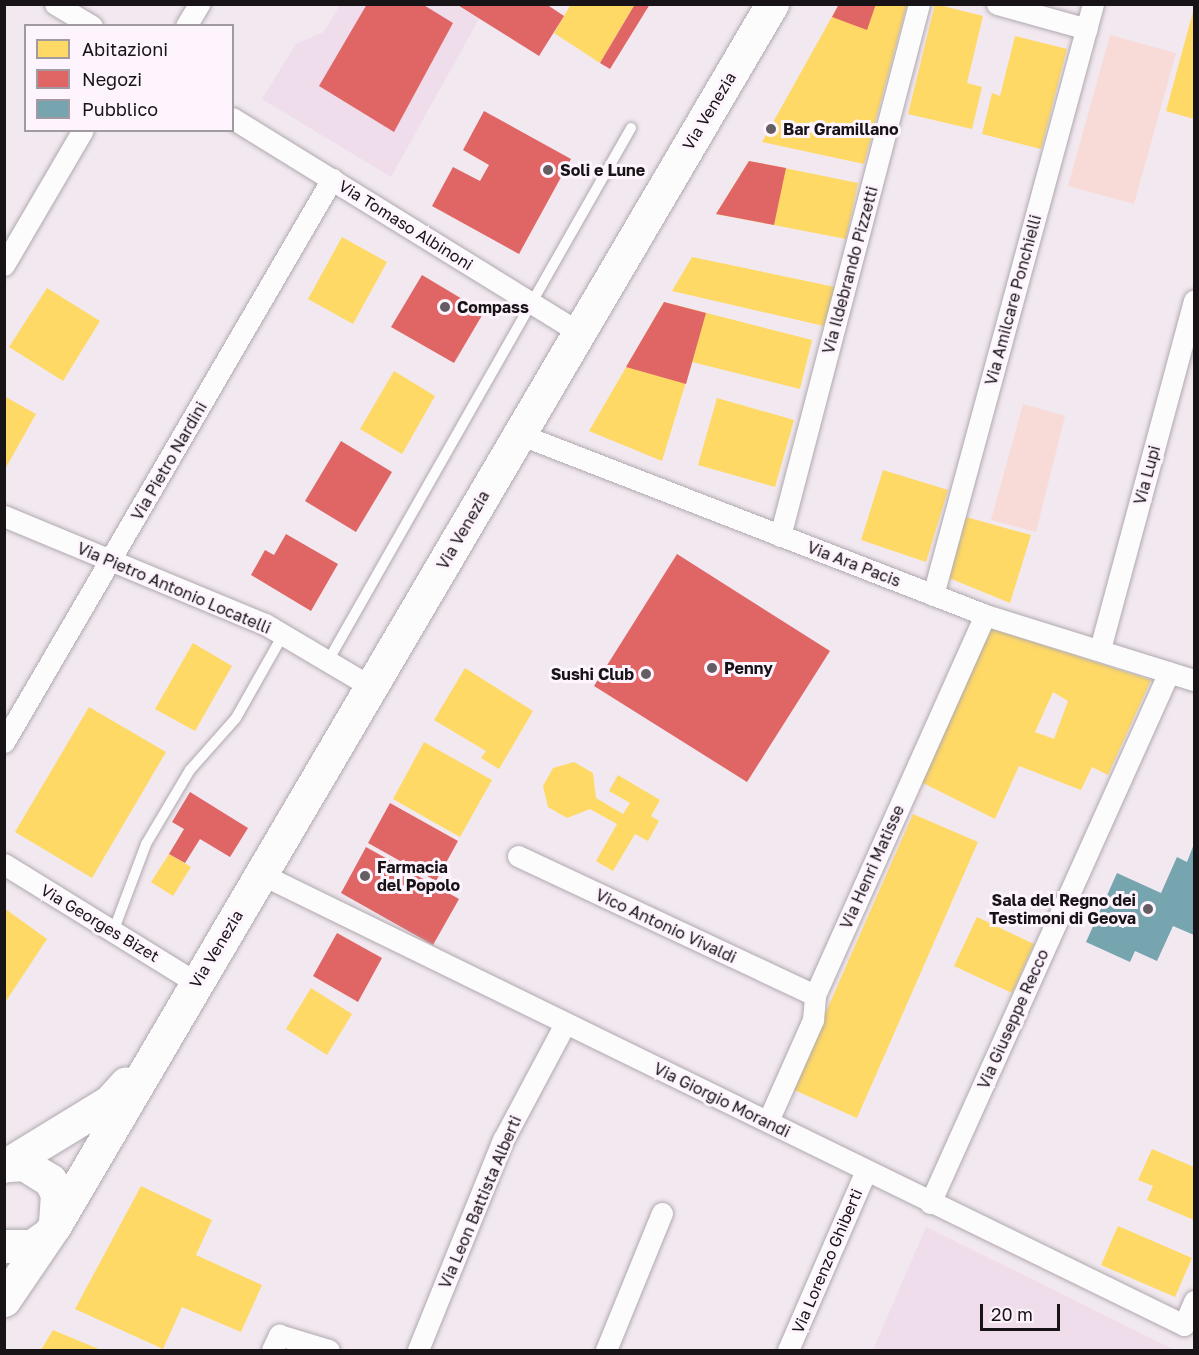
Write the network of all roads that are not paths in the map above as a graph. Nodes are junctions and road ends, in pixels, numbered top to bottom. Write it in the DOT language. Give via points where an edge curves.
graph roads {
  1 [pos="55,4"];
  2 [pos="83,4"];
  3 [pos="199,4"];
  4 [pos="772,4"];
  5 [pos="919,4"];
  6 [pos="997,4"];
  7 [pos="1094,4"];
  8 [pos="90,24"];
  9 [pos="92,24"];
  10 [pos="187,24"];
  11 [pos="1087,29"];
  12 [pos="234,119"];
  13 [pos="631,128"];
  14 [pos="82,132"];
  15 [pos="332,179"];
  16 [pos="4,265"];
  17 [pos="1194,300"];
  18 [pos="531,302"];
  19 [pos="578,332"];
  20 [pos="519,434"];
  21 [pos="4,516"];
  22 [pos="780,536"];
  23 [pos="112,561"];
  24 [pos="933,595"];
  25 [pos="985,615"];
  26 [pos="283,635"];
  27 [pos="1100,650"];
  28 [pos="328,661"];
  29 [pos="1169,672"];
  30 [pos="1194,680"];
  31 [pos="370,686"];
  32 [pos="4,742"];
  33 [pos="518,856"];
  34 [pos="4,864"];
  35 [pos="261,874"];
  36 [pos="113,932"];
  37 [pos="195,982"];
  38 [pos="815,995"];
  39 [pos="565,1024"];
  40 [pos="153,1055"];
  41 [pos="768,1121"];
  42 [pos="7,1165"];
  43 [pos="866,1171"];
  44 [pos="930,1203"];
  45 [pos="662,1213"];
  46 [pos="50,1231"];
  47 [pos="4,1246"];
  48 [pos="4,1300"];
  49 [pos="1194,1301"];
  50 [pos="272,1350"];
  51 [pos="329,1350"];
  52 [pos="418,1350"];
  53 [pos="606,1350"];
  54 [pos="788,1350"];
  1 -- 8 [label="street"];
  2 -- 9 [label="street"];
  3 -- 10 [label="street"];
  4 -- 19 [label="main road, Via Venezia"];
  5 -- 22 [label="street, Via Ildebrando Pizzetti"];
  6 -- 11 [label="street"];
  7 -- 11 [label="street, Via Amilcare Ponchielli"];
  11 -- 24 [label="street, Via Amilcare Ponchielli"];
  12 -- 15 [label="street, Via Tomaso Albinoni"];
  13 -- 18 [label="lane"];
  14 -- 16 [label="street"];
  15 -- 18 [label="street, Via Tomaso Albinoni"];
  15 -- 23 [label="street, Via Pietro Nardini"];
  17 -- 27 [label="street, Via Lupi"];
  18 -- 19 [label="street, Via Tomaso Albinoni"];
  18 -- 28 [label="lane"];
  19 -- 20 [label="main road, Via Venezia"];
  20 -- 22 [label="street, Via Ara Pacis"];
  20 -- 31 [label="main road, Via Venezia"];
  21 -- 23 [label="street, Via Pietro Antonio Locatelli"];
  22 -- 24 [label="street, Via Ara Pacis"];
  23 -- 26 [label="street, Via Pietro Antonio Locatelli"];
  23 -- 32 [label="street, Via Pietro Nardini"];
  24 -- 25 [label="street, Via Ara Pacis"];
  25 -- 27 [label="street, Via Ara Pacis"];
  25 -- 38 [label="street, Via Henri Matisse"];
  26 -- 28 [label="street, Via Pietro Antonio Locatelli"];
  26 -- 36 [label="lane" via="236,718 190,770 146,844"];
  27 -- 29 [label="street, Via Ara Pacis"];
  28 -- 31 [label="street, Via Pietro Antonio Locatelli"];
  29 -- 30 [label="street, Via Ara Pacis"];
  29 -- 44 [label="street, Via Giuseppe Recco"];
  31 -- 35 [label="main road, Via Venezia"];
  33 -- 38 [label="street, Vico Antonio Vivaldi"];
  34 -- 36 [label="street, Via Georges Bizet"];
  35 -- 37 [label="main road, Via Venezia"];
  35 -- 39 [label="street, Via Giorgio Morandi"];
  36 -- 37 [label="street, Via Georges Bizet"];
  37 -- 40 [label="main road, Via Venezia"];
  38 -- 41 [label="street, Via Henri Matisse" via="813,1020"];
  39 -- 41 [label="street, Via Giorgio Morandi"];
  39 -- 52 [label="street, Via Leon Battista Alberti" via="503,1140"];
  40 -- 42 [label="main road" via="109,1102"];
  40 -- 46 [label="main road"];
  41 -- 43 [label="street, Via Giorgio Morandi"];
  42 -- 46 [label="main road" via="24,1164 50,1180 57,1194"];
  43 -- 44 [label="street, Via Giorgio Morandi"];
  43 -- 54 [label="street, Via Lorenzo Ghiberti"];
  44 -- 49 [label="street, Via Giorgio Morandi" via="1184,1325"];
  45 -- 53 [label="street"];
  46 -- 47 [label="main road" via="32,1246"];
  46 -- 48 [label="main road"];
  50 -- 51 [label="street" via="279,1335"];
}
